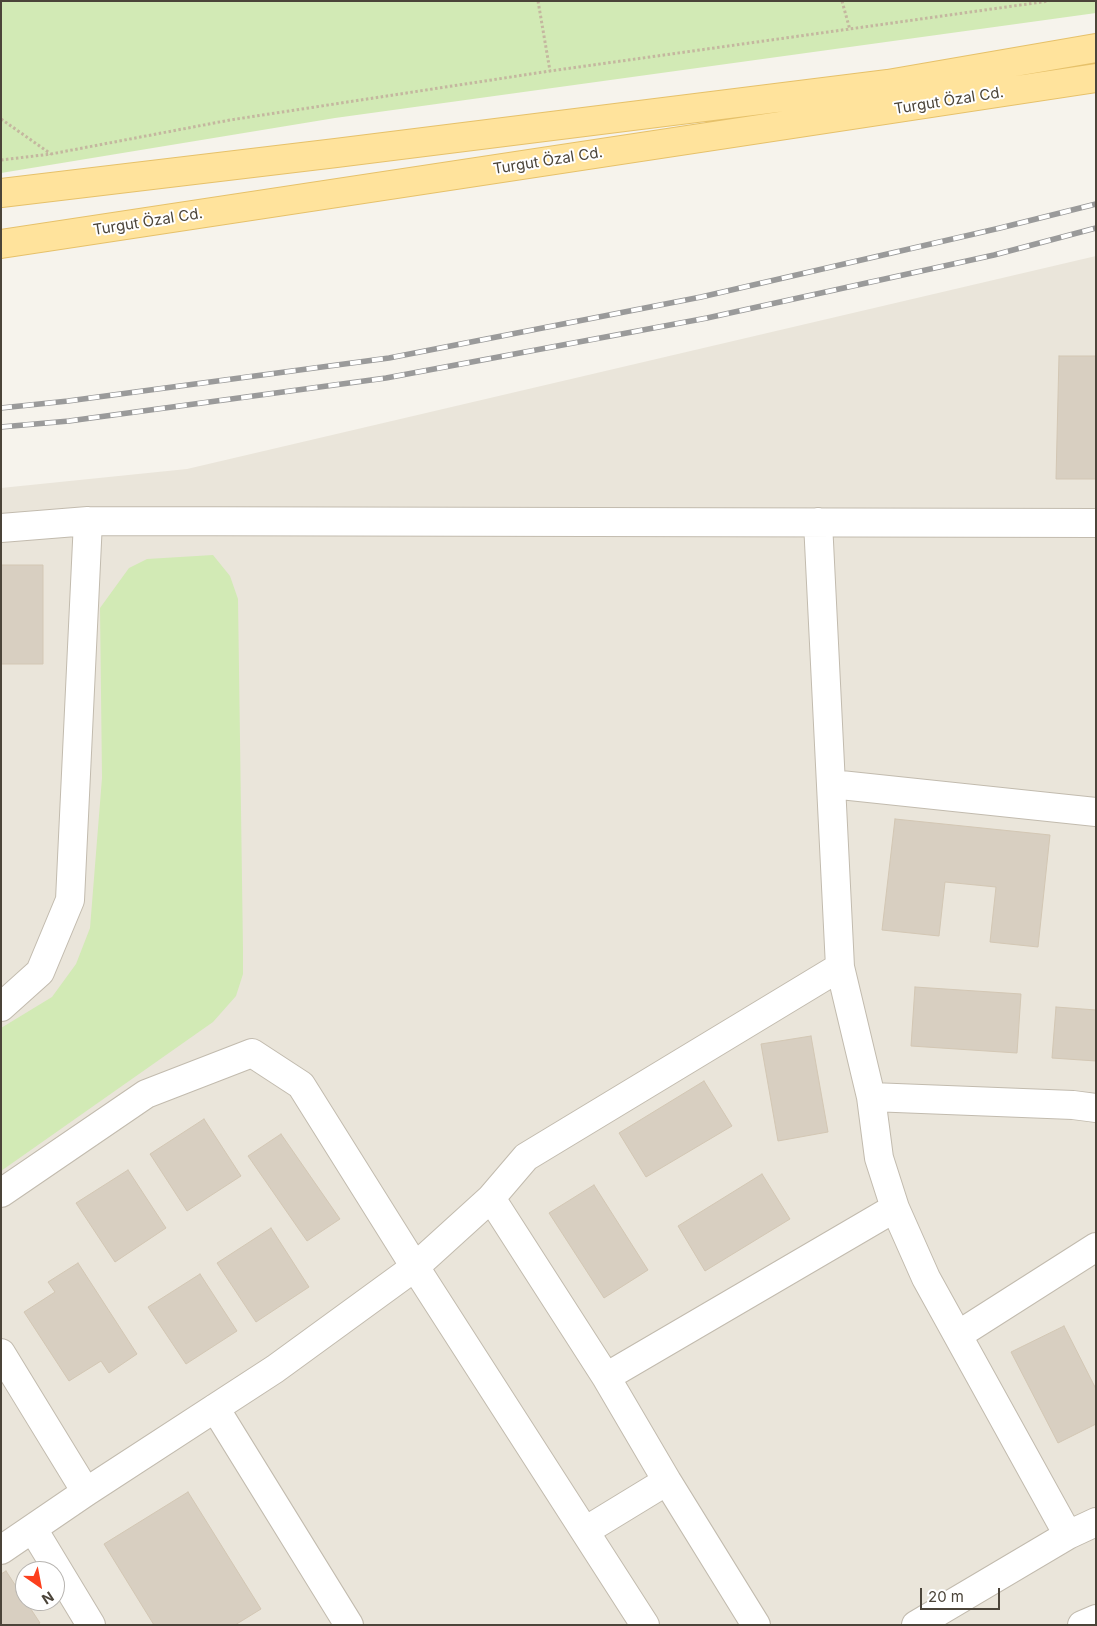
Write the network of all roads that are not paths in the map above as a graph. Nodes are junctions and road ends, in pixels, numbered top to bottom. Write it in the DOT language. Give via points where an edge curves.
graph roads {
  1 [pos="1096,48"];
  2 [pos="1096,78"];
  3 [pos="1,193"];
  4 [pos="1,244"];
  5 [pos="88,521"];
  6 [pos="818,522"];
  7 [pos="1096,523"];
  8 [pos="1,528"];
  9 [pos="831,784"];
  10 [pos="1096,812"];
  11 [pos="840,967"];
  12 [pos="1,1007"];
  13 [pos="871,1097"];
  14 [pos="1096,1108"];
  15 [pos="1,1193"];
  16 [pos="492,1198"];
  17 [pos="895,1208"];
  18 [pos="1096,1247"];
  19 [pos="415,1267"];
  20 [pos="958,1335"];
  21 [pos="1,1353"];
  22 [pos="606,1377"];
  23 [pos="215,1408"];
  24 [pos="667,1481"];
  25 [pos="86,1492"];
  26 [pos="1096,1522"];
  27 [pos="33,1529"];
  28 [pos="585,1531"];
  29 [pos="1068,1535"];
  30 [pos="1,1550"];
  31 [pos="1096,1619"];
  32 [pos="91,1625"];
  33 [pos="348,1625"];
  34 [pos="645,1625"];
  35 [pos="756,1625"];
  36 [pos="916,1625"];
  37 [pos="1082,1625"];
  1 -- 3 [label="main road, Turgut Özal Cd." via="888,84"];
  2 -- 4 [label="main road, Turgut Özal Cd."];
  5 -- 6 [label="street"];
  5 -- 8 [label="street"];
  5 -- 12 [label="street" via="70,900 40,972"];
  6 -- 7 [label="street"];
  6 -- 9 [label="street"];
  9 -- 10 [label="street"];
  9 -- 11 [label="street"];
  11 -- 13 [label="street"];
  11 -- 16 [label="street" via="526,1157"];
  13 -- 14 [label="street"];
  13 -- 17 [label="street" via="879,1158"];
  15 -- 19 [label="street" via="146,1094 252,1054 301,1085"];
  16 -- 19 [label="street"];
  16 -- 22 [label="street"];
  17 -- 20 [label="street" via="926,1278"];
  17 -- 22 [label="street"];
  18 -- 20 [label="street"];
  19 -- 23 [label="street" via="275,1369"];
  19 -- 28 [label="street"];
  20 -- 29 [label="street"];
  21 -- 25 [label="street"];
  22 -- 24 [label="street"];
  23 -- 25 [label="street"];
  23 -- 33 [label="street"];
  24 -- 28 [label="street"];
  24 -- 35 [label="street"];
  25 -- 27 [label="street"];
  26 -- 29 [label="street"];
  27 -- 30 [label="street"];
  27 -- 32 [label="street"];
  28 -- 34 [label="street"];
  29 -- 36 [label="street"];
  31 -- 37 [label="street"];
}
